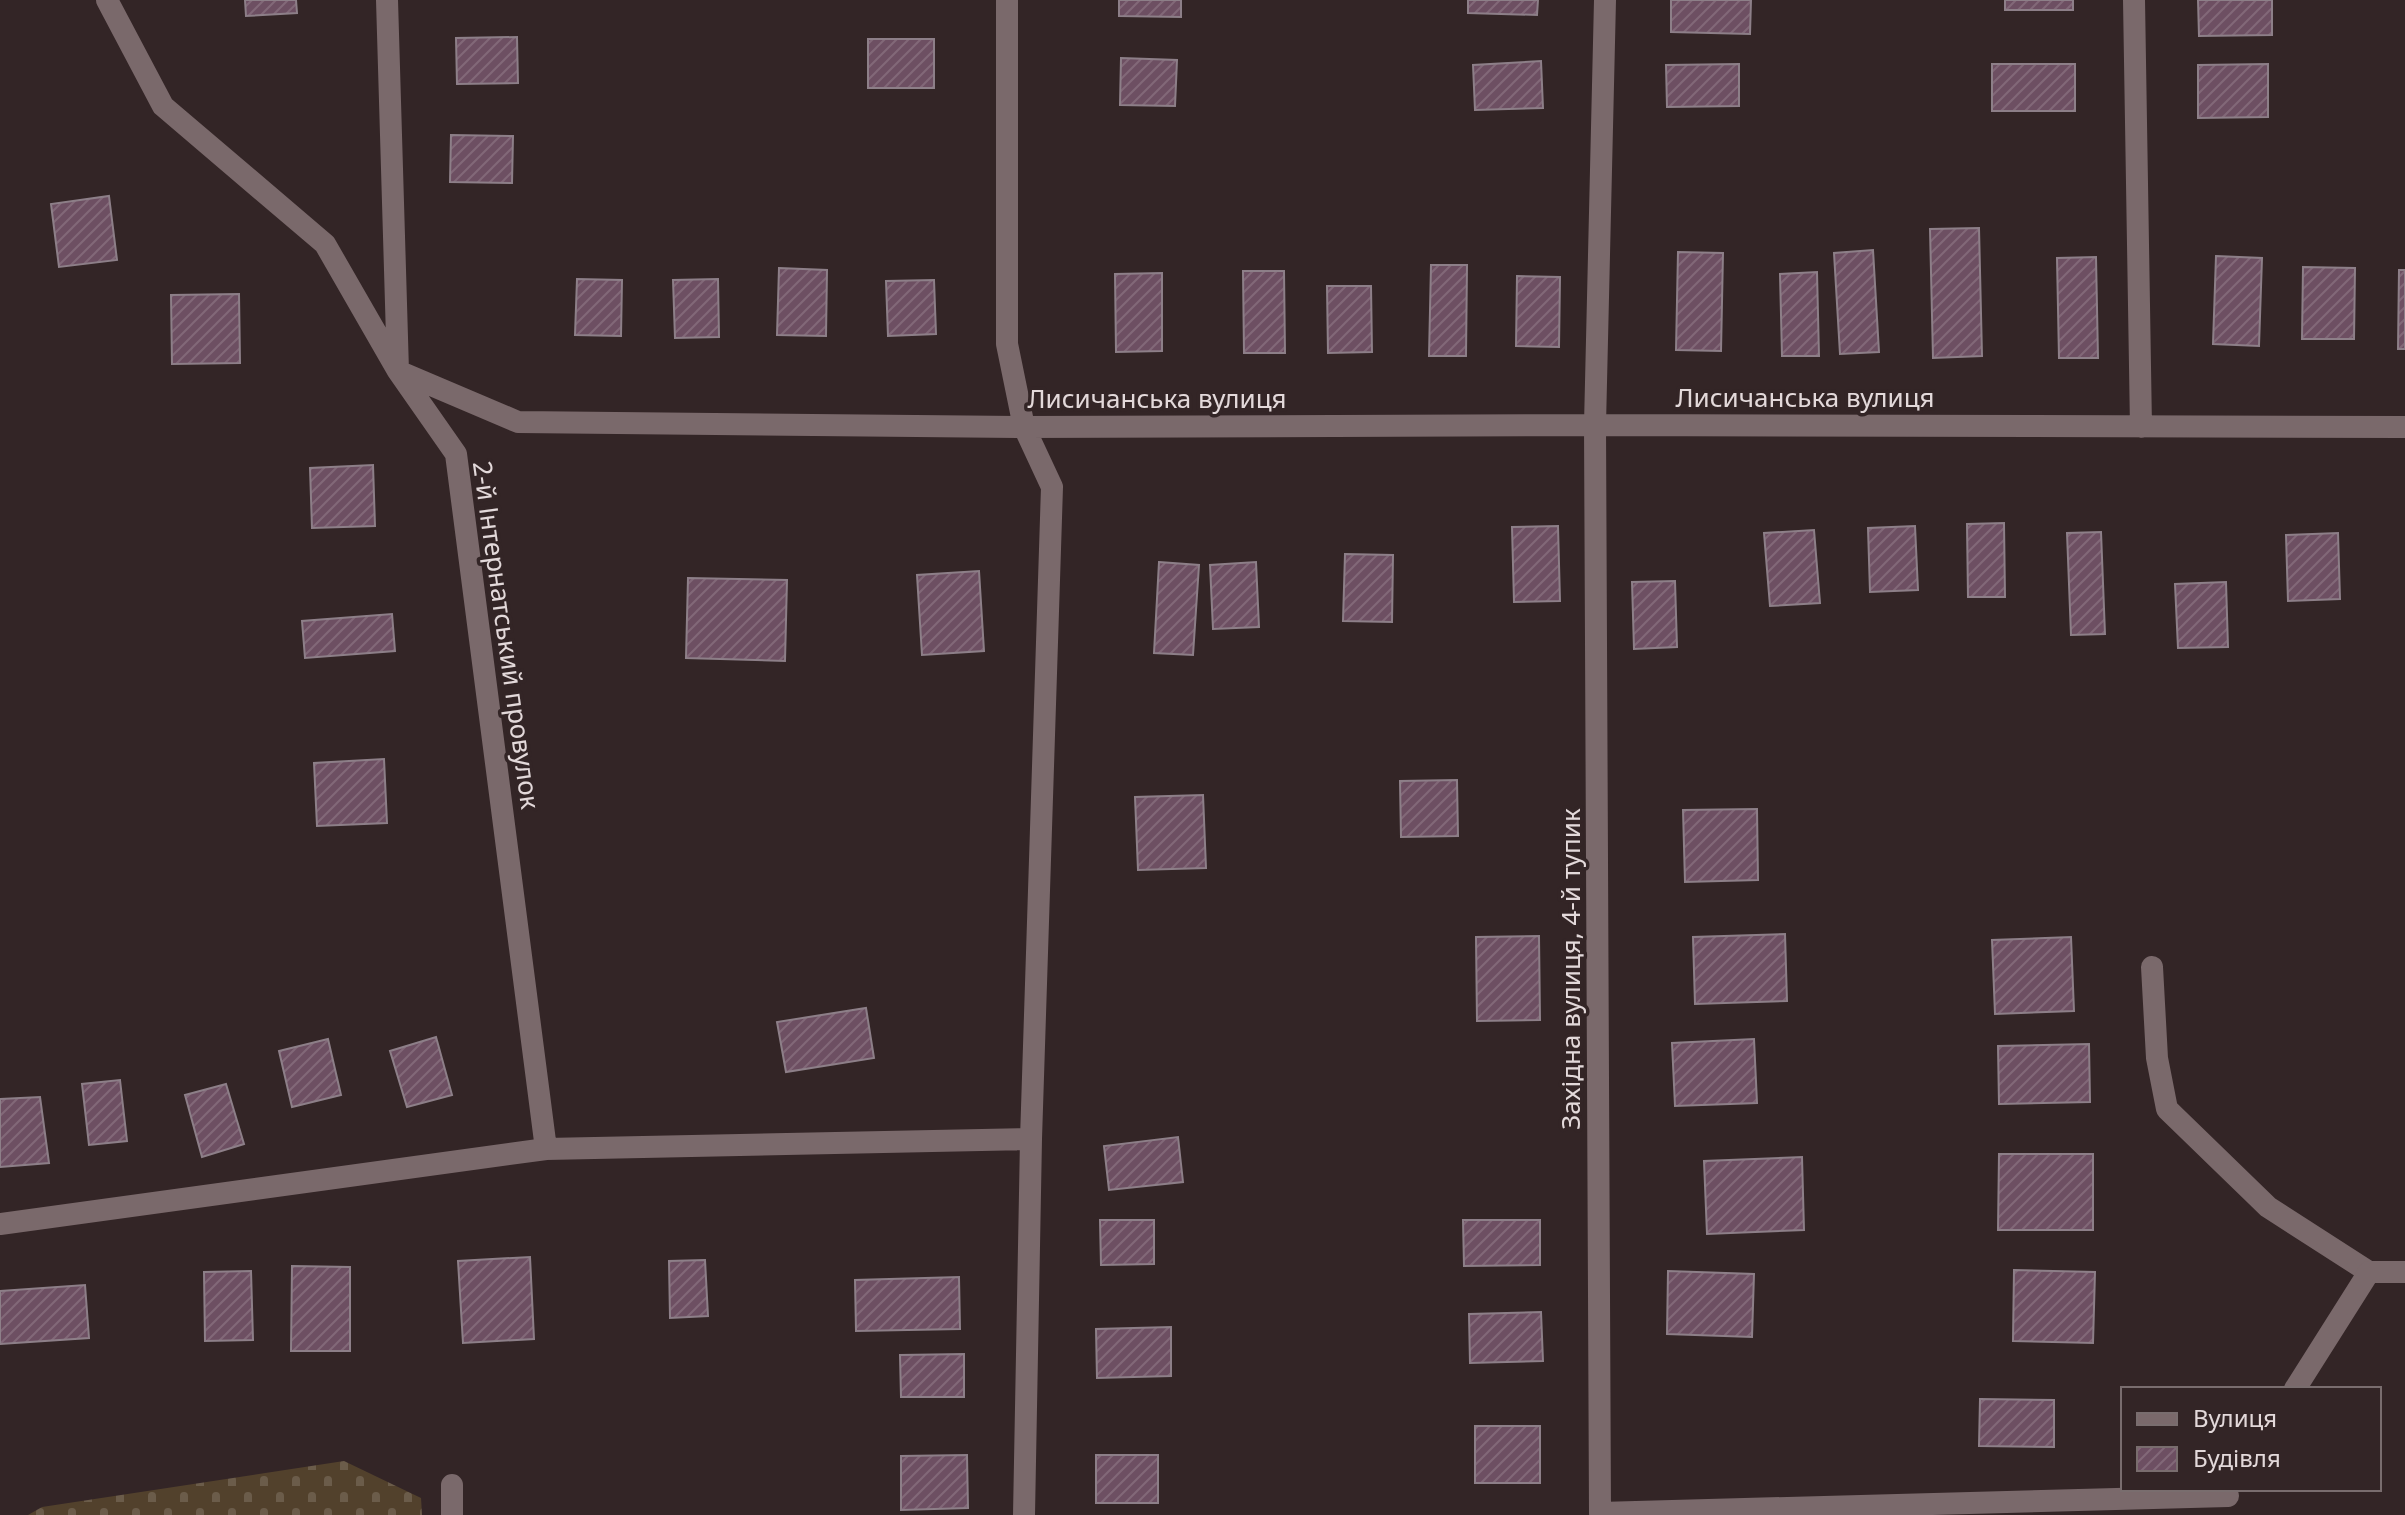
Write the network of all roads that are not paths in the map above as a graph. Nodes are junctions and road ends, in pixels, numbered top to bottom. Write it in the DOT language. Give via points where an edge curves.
graph roads {
  1 [pos="107,0"];
  2 [pos="387,0"];
  3 [pos="1007,0"];
  4 [pos="1605,0"];
  5 [pos="2134,0"];
  6 [pos="398,371"];
  7 [pos="1595,425"];
  8 [pos="1024,427"];
  9 [pos="2141,427"];
  10 [pos="2405,427"];
  11 [pos="2152,967"];
  12 [pos="1031,1139"];
  13 [pos="546,1149"];
  14 [pos="0,1224"];
  15 [pos="2369,1272"];
  16 [pos="2405,1272"];
  17 [pos="2296,1387"];
  18 [pos="452,1485"];
  19 [pos="2226,1500"];
  20 [pos="1600,1514"];
  21 [pos="452,1515"];
  22 [pos="1024,1515"];
  1 -- 6 [label="street" via="163,106 325,244"];
  2 -- 6 [label="street"];
  3 -- 8 [label="street" via="1007,344"];
  4 -- 7 [label="street, Західна вулиця, 4-й тупик"];
  5 -- 9 [label="street"];
  6 -- 8 [label="street, Лисичанська вулиця" via="518,422"];
  6 -- 13 [label="street, 2-й Інтернатський провулок" via="456,454"];
  7 -- 8 [label="street, Лисичанська вулиця"];
  7 -- 9 [label="street, Лисичанська вулиця"];
  7 -- 20 [label="street, Західна вулиця, 4-й тупик"];
  8 -- 12 [label="street" via="1052,487"];
  9 -- 10 [label="street, Лисичанська вулиця"];
  11 -- 15 [label="street" via="2157,1058 2167,1109 2268,1207"];
  12 -- 13 [label="street"];
  12 -- 22 [label="street"];
  13 -- 14 [label="street"];
  15 -- 16 [label="street"];
  15 -- 17 [label="street"];
  18 -- 21 [label="street"];
  19 -- 20 [label="street"];
}
